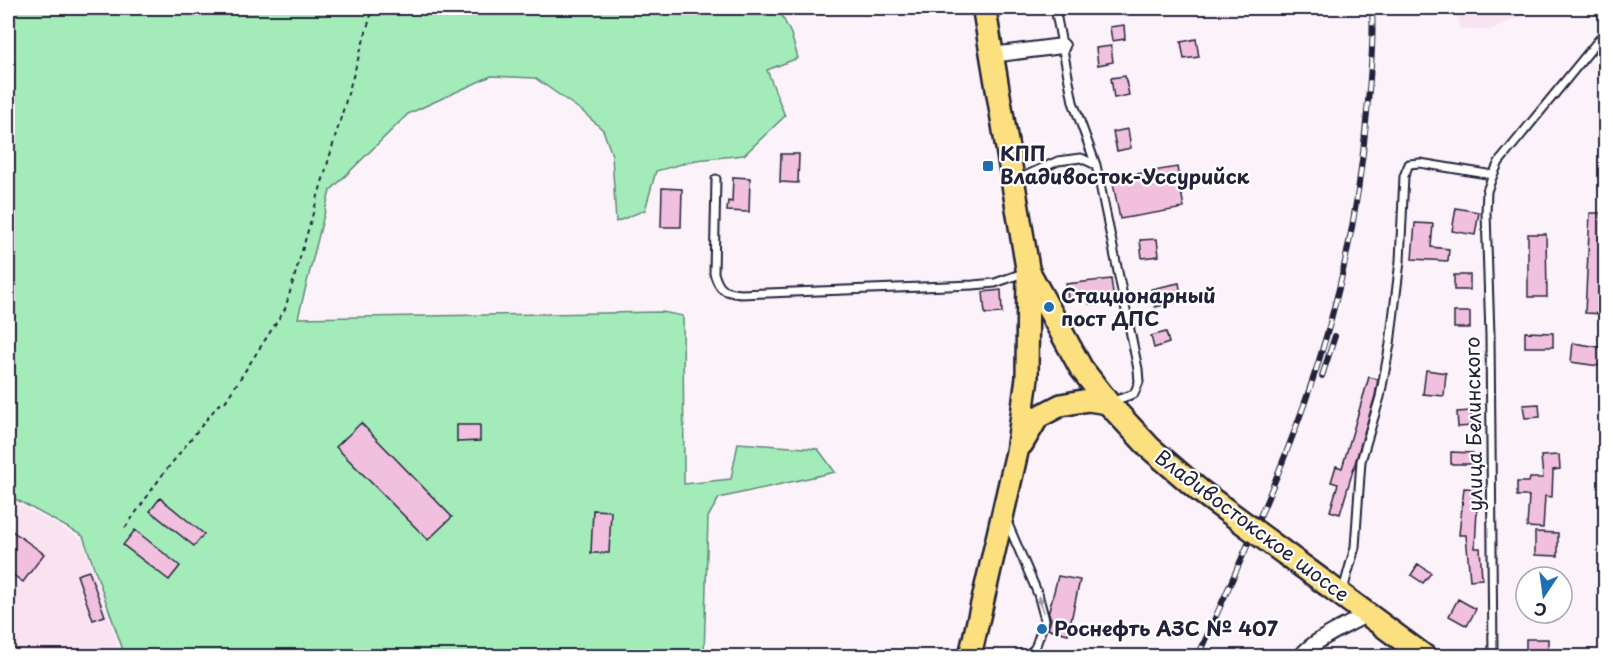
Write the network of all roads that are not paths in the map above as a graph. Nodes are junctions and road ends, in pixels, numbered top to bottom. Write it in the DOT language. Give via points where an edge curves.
graph roads {
  1 [pos="984,8"];
  2 [pos="1055,8"];
  3 [pos="1605,31"];
  4 [pos="1062,46"];
  5 [pos="992,55"];
  6 [pos="1096,165"];
  7 [pos="1492,175"];
  8 [pos="716,179"];
  9 [pos="1013,181"];
  10 [pos="1028,271"];
  11 [pos="1108,403"];
  12 [pos="1017,452"];
  13 [pos="1003,513"];
  14 [pos="1334,590"];
  15 [pos="1368,614"];
  16 [pos="970,657"];
  17 [pos="1026,657"];
  18 [pos="1301,657"];
  19 [pos="1424,657"];
  20 [pos="1493,657"];
  1 -- 5 [label="highway, Владивостокское шоссе"];
  2 -- 4 [label="lane"];
  3 -- 7 [label="lane, улица Белинского"];
  4 -- 5 [label="street"];
  4 -- 6 [label="lane" via="1073,102"];
  5 -- 9 [label="highway, Владивостокское шоссе"];
  6 -- 9 [label="lane" via="1081,158 1058,161"];
  6 -- 11 [label="lane" via="1139,382 1134,394"];
  7 -- 14 [label="lane" via="1420,163 1409,164 1404,176 1400,261 1390,344 1380,397 1361,461 1355,547"];
  7 -- 20 [label="lane, улица Белинского" via="1486,213"];
  8 -- 10 [label="lane" via="714,273 718,286 727,293 973,285 995,283"];
  9 -- 10 [label="highway, Владивостокское шоссе"];
  10 -- 11 [label="highway, Владивостокское шоссе" via="1082,368"];
  10 -- 12 [label="main road" via="1027,378"];
  11 -- 12 [label="main road" via="1088,400 1061,405 1038,417"];
  11 -- 14 [label="highway, Владивостокское шоссе, bridge" via="1150,448 1200,491"];
  12 -- 13 [label="main road"];
  13 -- 16 [label="main road"];
  17 -- 13 [label="lane, one-way" via="1035,648 1045,620"];
  14 -- 15 [label="highway, Владивостокское шоссе"];
  15 -- 18 [label="street" via="1327,636"];
  15 -- 19 [label="highway, Владивостокское шоссе"];
}
